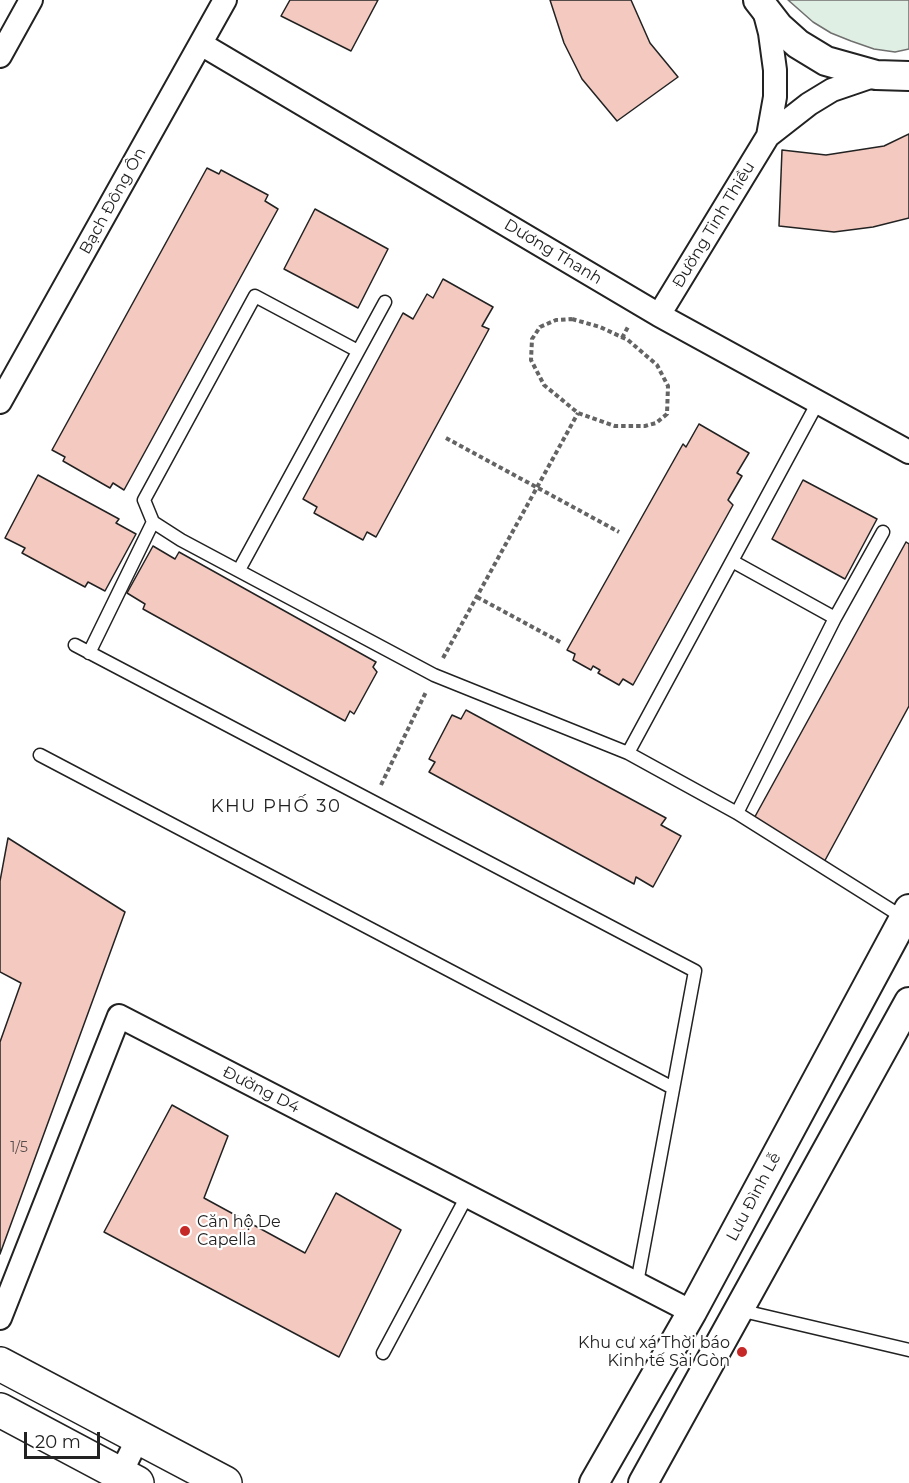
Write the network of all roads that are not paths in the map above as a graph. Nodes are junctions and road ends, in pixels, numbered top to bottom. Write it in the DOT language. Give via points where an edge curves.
graph roads {
  1 [pos="31,0"];
  2 [pos="225,0"];
  3 [pos="761,4"];
  4 [pos="201,44"];
  5 [pos="0,56"];
  6 [pos="876,75"];
  7 [pos="909,76"];
  8 [pos="768,136"];
  9 [pos="385,302"];
  10 [pos="659,315"];
  11 [pos="358,351"];
  12 [pos="4,387"];
  13 [pos="818,402"];
  14 [pos="909,452"];
  15 [pos="153,522"];
  16 [pos="883,532"];
  17 [pos="732,561"];
  18 [pos="239,570"];
  19 [pos="835,618"];
  20 [pos="75,645"];
  21 [pos="89,653"];
  22 [pos="628,753"];
  23 [pos="40,755"];
  24 [pos="737,813"];
  25 [pos="906,914"];
  26 [pos="909,1002"];
  27 [pos="673,1088"];
  28 [pos="466,1196"];
  29 [pos="637,1283"];
  30 [pos="739,1310"];
  31 [pos="692,1312"];
  32 [pos="0,1318"];
  33 [pos="909,1350"];
  34 [pos="382,1353"];
  35 [pos="0,1364"];
  36 [pos="0,1410"];
  37 [pos="138,1438"];
  38 [pos="124,1480"];
  39 [pos="225,1483"];
  40 [pos="594,1483"];
  41 [pos="643,1483"];
  1 -- 5 [label="street"];
  2 -- 4 [label="street, Bạch Đông Ôn"];
  3 -- 6 [label="street" via="798,44 826,61"];
  3 -- 8 [label="street, Đường Tinh Thiều" via="775,70"];
  4 -- 10 [label="street, Dương Thanh"];
  4 -- 12 [label="street, Bạch Đông Ôn"];
  6 -- 7 [label="street"];
  6 -- 8 [label="street, Đường Tinh Thiều" via="809,104"];
  8 -- 10 [label="street, Đường Tinh Thiều"];
  9 -- 11 [label="lane"];
  10 -- 13 [label="street, Dương Thanh"];
  11 -- 15 [label="lane" via="255,296 144,500"];
  11 -- 18 [label="lane"];
  13 -- 14 [label="street, Dương Thanh"];
  13 -- 17 [label="lane"];
  15 -- 18 [label="lane"];
  15 -- 21 [label="lane"];
  16 -- 19 [label="lane"];
  17 -- 19 [label="lane"];
  17 -- 22 [label="lane"];
  18 -- 22 [label="lane" via="434,675"];
  19 -- 24 [label="lane"];
  20 -- 21 [label="lane"];
  21 -- 27 [label="lane" via="695,971"];
  22 -- 24 [label="lane"];
  23 -- 27 [label="lane"];
  24 -- 25 [label="lane"];
  25 -- 31 [label="street, Lưu Đình Lễ"];
  26 -- 30 [label="street"];
  27 -- 29 [label="lane"];
  28 -- 29 [label="street, Đường D4"];
  28 -- 32 [label="street, Đường D4" via="119,1016"];
  28 -- 34 [label="lane"];
  29 -- 31 [label="street, Đường D4"];
  30 -- 33 [label="lane"];
  30 -- 41 [label="street"];
  31 -- 40 [label="street, Lưu Đình Lễ"];
  35 -- 37 [label="main road"];
  36 -- 38 [label="main road"];
  37 -- 38 [label="street"];
  37 -- 39 [label="main road"];
}
